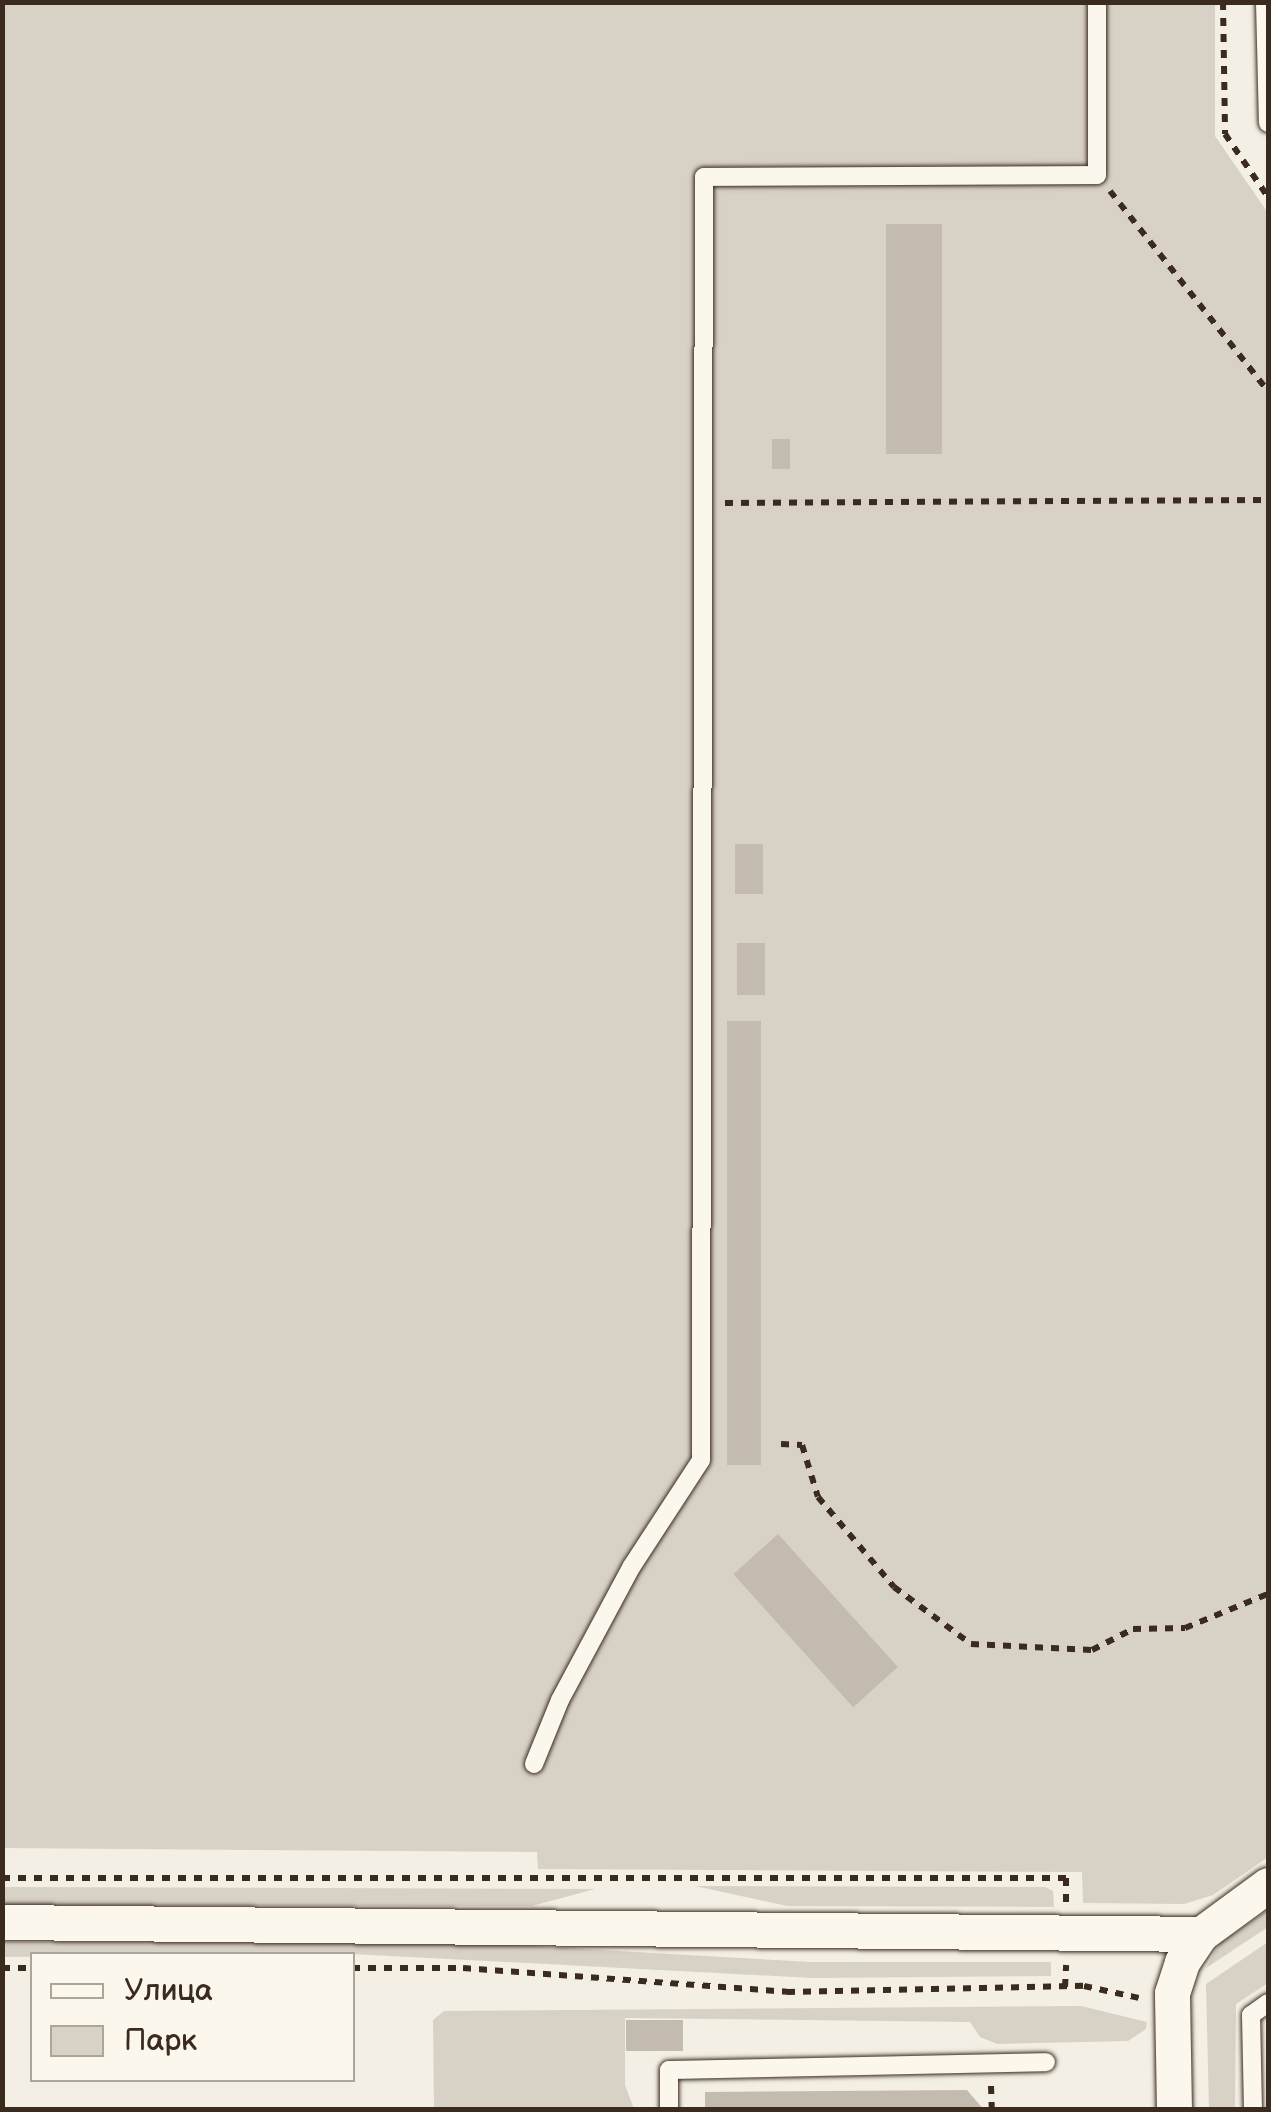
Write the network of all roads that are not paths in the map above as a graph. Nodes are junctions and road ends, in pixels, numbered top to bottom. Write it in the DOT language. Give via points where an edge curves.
graph roads {
  1 [pos="1096,2"];
  2 [pos="1265,2"];
  3 [pos="1268,124"];
  4 [pos="534,1764"];
  5 [pos="1268,1885"];
  6 [pos="2,1922"];
  7 [pos="1201,1934"];
  8 [pos="1268,2004"];
  9 [pos="1046,2062"];
  10 [pos="668,2110"];
  11 [pos="1174,2110"];
  12 [pos="1253,2110"];
  1 -- 4 [label="lane" via="1097,175 704,178 700,1460 632,1566 560,1700"];
  2 -- 3 [label="lane"];
  5 -- 7 [label="street"];
  6 -- 7 [label="street"];
  7 -- 11 [label="street" via="1182,1962 1172,2000"];
  8 -- 12 [label="lane" via="1251,2015"];
  9 -- 10 [label="lane" via="668,2070"];
}
